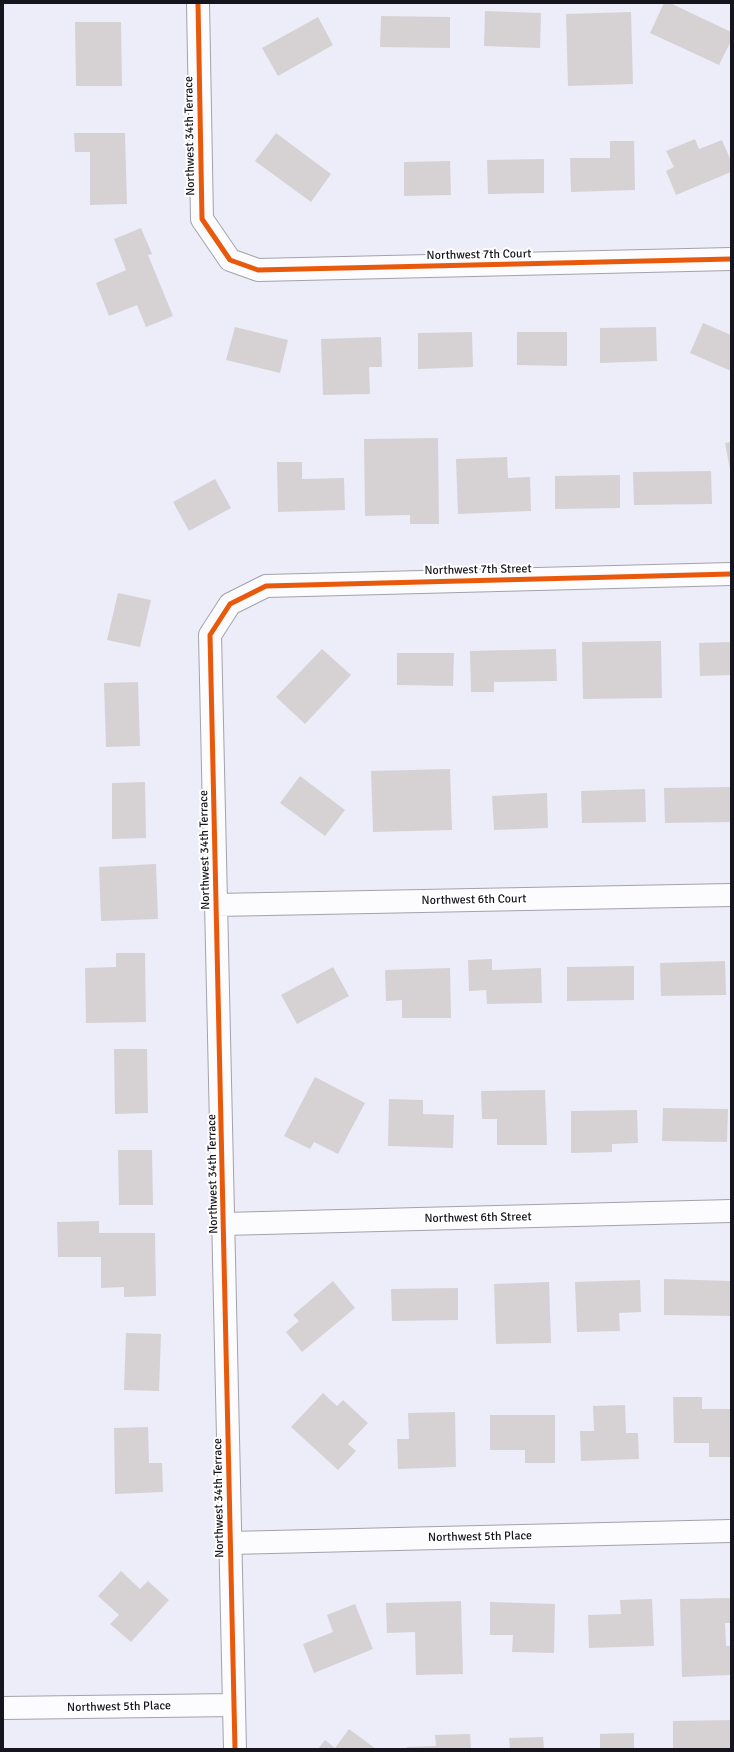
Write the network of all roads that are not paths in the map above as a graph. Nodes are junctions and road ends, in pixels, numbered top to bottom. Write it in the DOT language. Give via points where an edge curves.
graph roads {
  1 [pos="198,3"];
  2 [pos="731,259"];
  3 [pos="230,260"];
  4 [pos="731,574"];
  5 [pos="230,604"];
  6 [pos="731,895"];
  7 [pos="216,905"];
  8 [pos="731,1211"];
  9 [pos="224,1224"];
  10 [pos="731,1531"];
  11 [pos="230,1543"];
  12 [pos="234,1705"];
  13 [pos="3,1708"];
  14 [pos="235,1749"];
  1 -- 3 [label="street, Northwest 34th Terrace" via="202,219"];
  2 -- 3 [label="street, Northwest 7th Court" via="258,270"];
  4 -- 5 [label="street, Northwest 7th Street" via="266,586"];
  5 -- 7 [label="street, Northwest 34th Terrace" via="210,635"];
  6 -- 7 [label="street, Northwest 6th Court"];
  7 -- 9 [label="street, Northwest 34th Terrace"];
  8 -- 9 [label="street, Northwest 6th Street"];
  9 -- 11 [label="street, Northwest 34th Terrace"];
  10 -- 11 [label="street, Northwest 5th Place"];
  11 -- 12 [label="street, Northwest 34th Terrace"];
  12 -- 13 [label="street, Northwest 5th Place"];
  12 -- 14 [label="street, Northwest 34th Terrace"];
}
